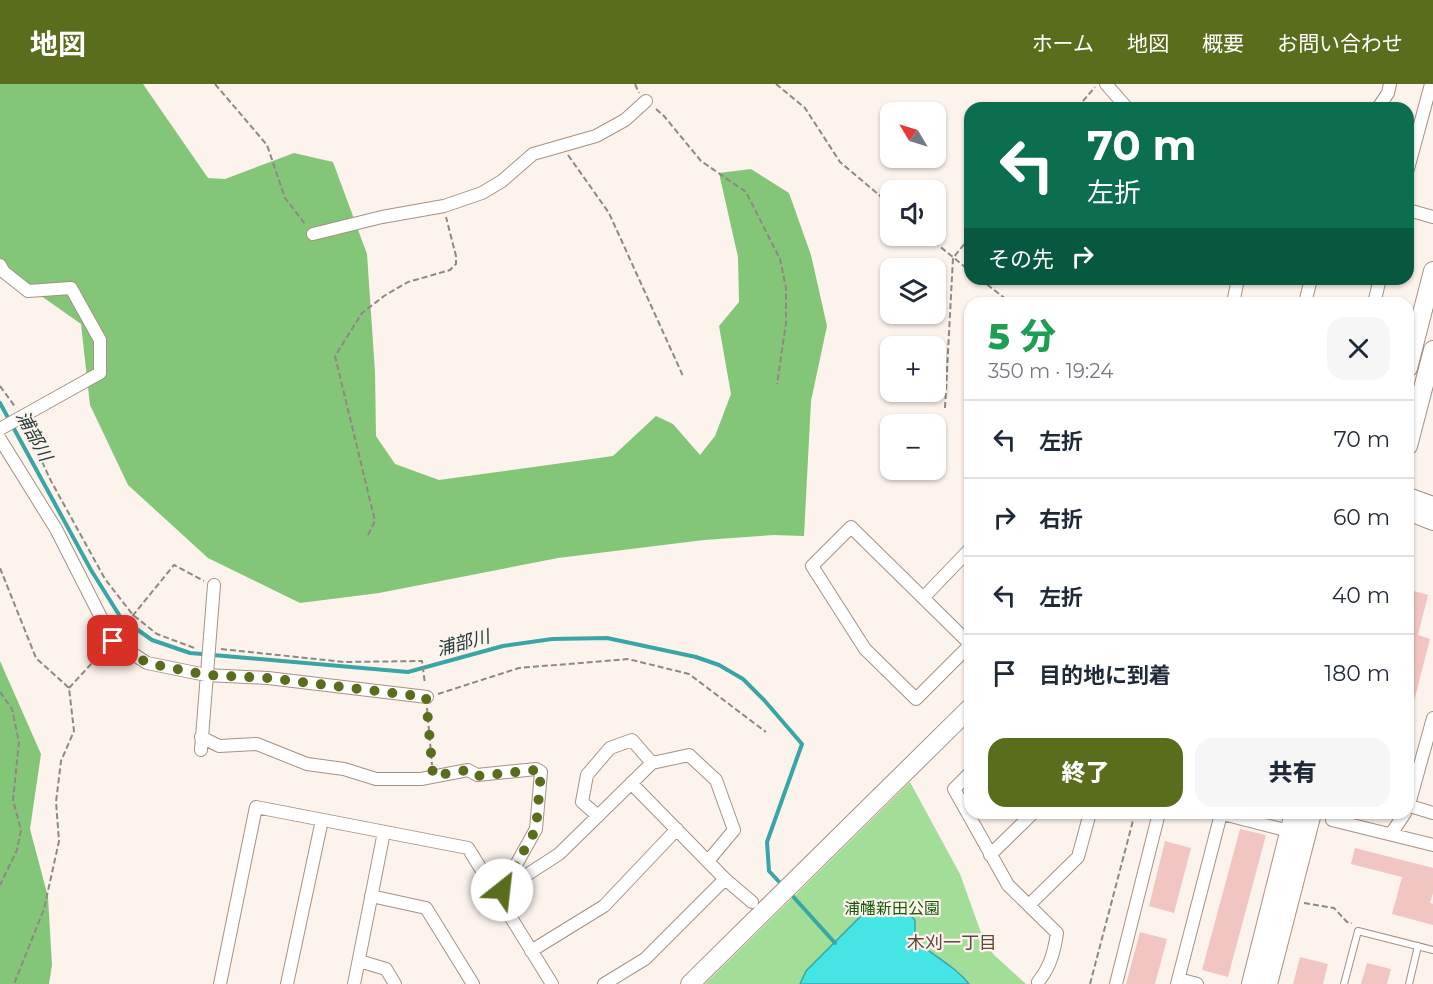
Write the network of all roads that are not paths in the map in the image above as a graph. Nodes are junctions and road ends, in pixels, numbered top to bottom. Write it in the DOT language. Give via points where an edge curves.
graph roads {
  1 [pos="1106,84"];
  2 [pos="1390,84"];
  3 [pos="1431,84"];
  4 [pos="646,101"];
  5 [pos="1122,102"];
  6 [pos="1382,102"];
  7 [pos="1414,147"];
  8 [pos="1414,212"];
  9 [pos="1433,217"];
  10 [pos="313,234"];
  11 [pos="0,265"];
  12 [pos="1433,271"];
  13 [pos="1414,345"];
  14 [pos="1433,350"];
  15 [pos="1414,423"];
  16 [pos="0,429"];
  17 [pos="0,439"];
  18 [pos="1414,499"];
  19 [pos="1433,506"];
  20 [pos="1414,513"];
  21 [pos="1433,520"];
  22 [pos="964,555"];
  23 [pos="214,585"];
  24 [pos="923,598"];
  25 [pos="964,639"];
  26 [pos="964,651"];
  27 [pos="206,675"];
  28 [pos="426,697"];
  29 [pos="964,714"];
  30 [pos="1433,718"];
  31 [pos="652,763"];
  32 [pos="964,779"];
  33 [pos="632,783"];
  34 [pos="1414,787"];
  35 [pos="964,807"];
  36 [pos="1414,810"];
  37 [pos="1433,813"];
  38 [pos="598,816"];
  39 [pos="970,819"];
  40 [pos="1027,819"];
  41 [pos="1088,819"];
  42 [pos="1157,819"];
  43 [pos="1222,819"];
  44 [pos="1266,819"];
  45 [pos="1310,819"];
  46 [pos="1401,819"];
  47 [pos="322,820"];
  48 [pos="1332,820"];
  49 [pos="1292,822"];
  50 [pos="677,829"];
  51 [pos="384,832"];
  52 [pos="1391,834"];
  53 [pos="1433,845"];
  54 [pos="990,855"];
  55 [pos="708,861"];
  56 [pos="725,879"];
  57 [pos="499,892"];
  58 [pos="371,896"];
  59 [pos="752,902"];
  60 [pos="1029,905"];
  61 [pos="1418,946"];
  62 [pos="1433,950"];
  63 [pos="531,951"];
  64 [pos="359,960"];
  65 [pos="1038,982"];
  66 [pos="1178,982"];
  67 [pos="220,984"];
  68 [pos="287,984"];
  69 [pos="354,984"];
  70 [pos="395,984"];
  71 [pos="473,984"];
  72 [pos="552,984"];
  73 [pos="604,984"];
  74 [pos="690,984"];
  75 [pos="1116,984"];
  76 [pos="1197,984"];
  77 [pos="1251,984"];
  78 [pos="1268,984"];
  79 [pos="1344,984"];
  80 [pos="1409,984"];
  1 -- 5 [label="street"];
  2 -- 6 [label="street"];
  3 -- 7 [label="street"];
  4 -- 10 [label="street" via="611,129 533,154 482,194"];
  8 -- 9 [label="street"];
  11 -- 16 [label="street" via="28,291 71,288 100,340 100,373"];
  12 -- 13 [label="main road"];
  14 -- 15 [label="main road"];
  17 -- 27 [label="street" via="56,529 113,641 147,663"];
  18 -- 19 [label="main road"];
  20 -- 21 [label="main road"];
  22 -- 24 [label="street"];
  23 -- 27 [label="street"];
  24 -- 25 [label="street"];
  24 -- 26 [label="street" via="851,527 812,566 865,649 916,699"];
  27 -- 28 [label="street" via="268,678"];
  27 -- 57 [label="street" via="201,744 257,744 307,764 376,779 421,779 468,770 477,776 541,772 536,829"];
  29 -- 74 [label="main road"];
  30 -- 34 [label="street"];
  31 -- 33 [label="street"];
  31 -- 38 [label="street" via="632,740 610,748 587,775 582,802"];
  31 -- 55 [label="street" via="688,755 716,780 734,830"];
  32 -- 35 [label="street" via="954,789"];
  33 -- 38 [label="street"];
  33 -- 50 [label="street"];
  36 -- 37 [label="street"];
  38 -- 57 [label="street" via="559,854"];
  39 -- 54 [label="street"];
  40 -- 54 [label="street"];
  41 -- 60 [label="street" via="1078,857"];
  42 -- 75 [label="street"];
  43 -- 66 [label="street"];
  44 -- 49 [label="street"];
  45 -- 78 [label="main road"];
  46 -- 52 [label="street"];
  47 -- 51 [label="street"];
  47 -- 67 [label="street" via="256,807"];
  47 -- 68 [label="street"];
  48 -- 52 [label="street"];
  49 -- 77 [label="main road"];
  50 -- 55 [label="street"];
  50 -- 63 [label="street" via="604,906"];
  51 -- 57 [label="street" via="468,848"];
  51 -- 58 [label="street"];
  52 -- 53 [label="street"];
  54 -- 60 [label="street" via="1008,885"];
  55 -- 56 [label="street"];
  56 -- 59 [label="street"];
  56 -- 73 [label="street" via="645,959"];
  57 -- 63 [label="street"];
  58 -- 64 [label="street"];
  58 -- 71 [label="street" via="426,908"];
  60 -- 65 [label="street" via="1057,933 1053,957"];
  61 -- 62 [label="lane"];
  61 -- 79 [label="lane" via="1358,931"];
  61 -- 80 [label="lane"];
  63 -- 72 [label="street"];
  64 -- 69 [label="street"];
  64 -- 70 [label="street" via="386,969"];
  66 -- 76 [label="street"];
}
